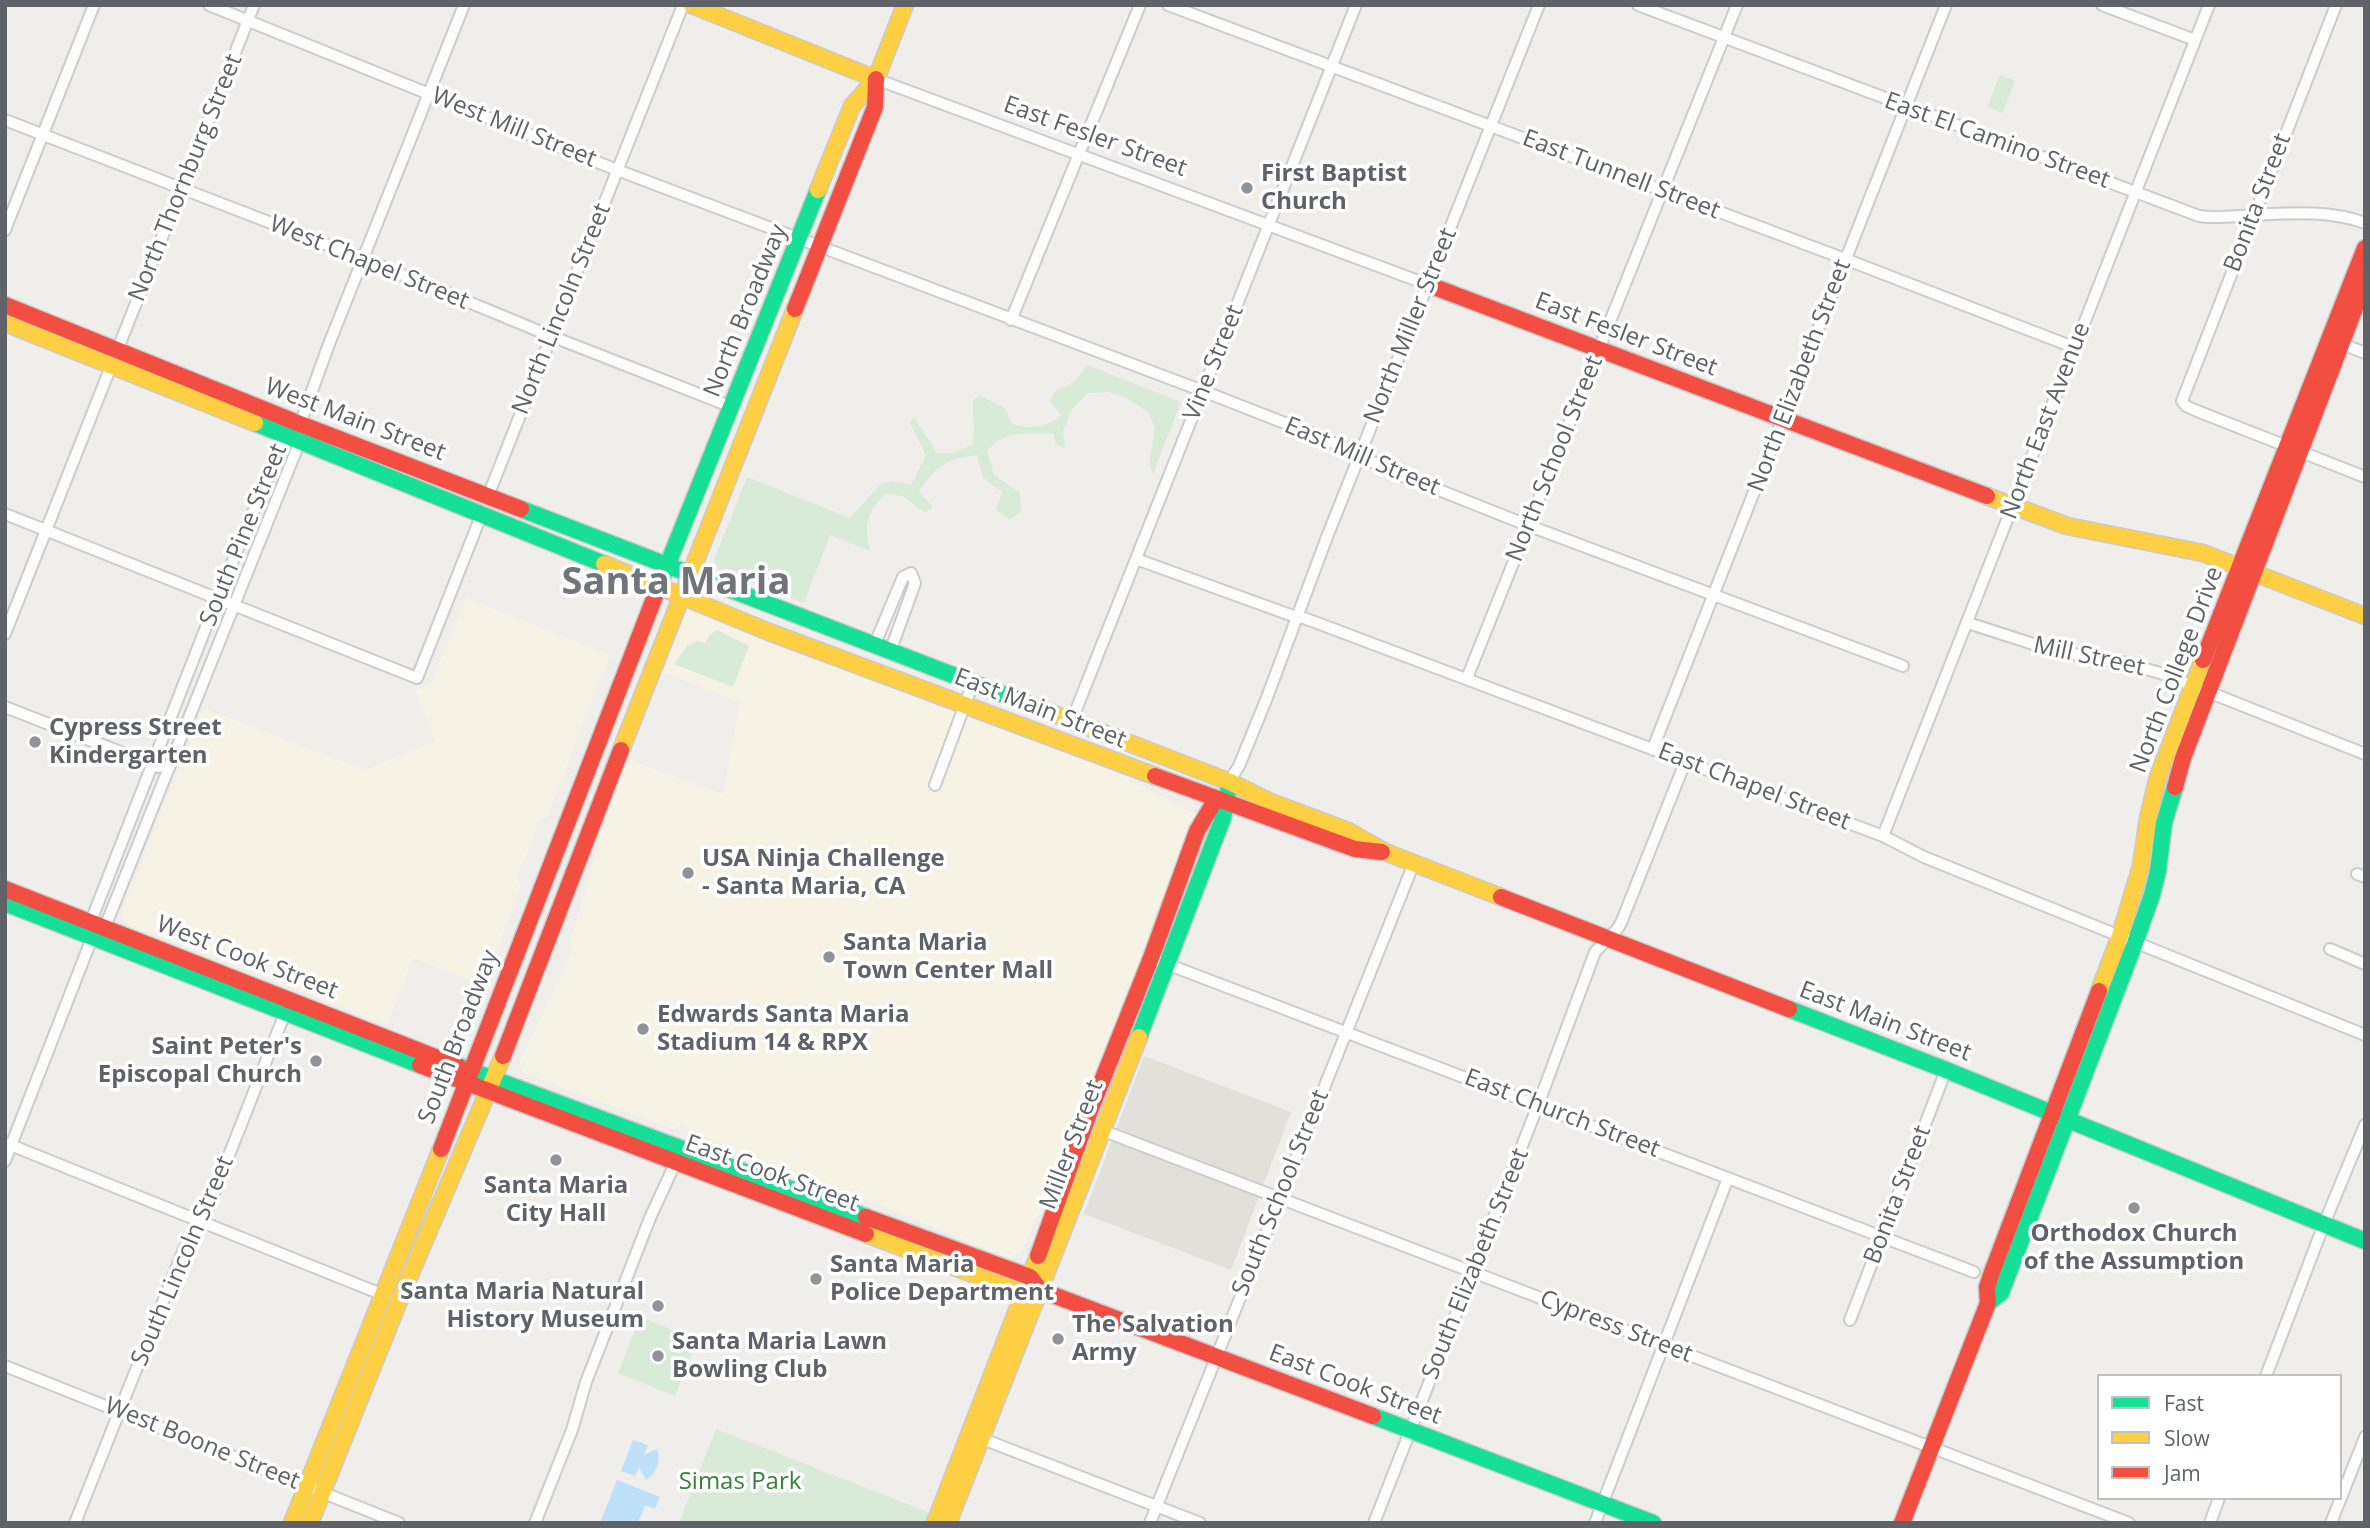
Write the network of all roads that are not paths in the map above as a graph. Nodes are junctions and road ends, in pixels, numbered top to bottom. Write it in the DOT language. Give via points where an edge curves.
graph roads {
  1 [pos="94,5"];
  2 [pos="209,5"];
  3 [pos="254,5"];
  4 [pos="464,5"];
  5 [pos="683,5"];
  6 [pos="692,5"];
  7 [pos="905,5"];
  8 [pos="1140,5"];
  9 [pos="1168,5"];
  10 [pos="1356,5"];
  11 [pos="1539,5"];
  12 [pos="1638,5"];
  13 [pos="1737,5"];
  14 [pos="1946,5"];
  15 [pos="2102,5"];
  16 [pos="2209,5"];
  17 [pos="2336,5"];
  18 [pos="248,21"];
  19 [pos="1723,38"];
  20 [pos="2195,40"];
  21 [pos="1331,67"];
  22 [pos="876,79"];
  23 [pos="429,94"];
  24 [pos="1906,107"];
  25 [pos="5,120"];
  26 [pos="1490,125"];
  27 [pos="43,136"];
  28 [pos="1079,155"];
  29 [pos="617,170"];
  30 [pos="181,189"];
  31 [pos="1663,192"];
  32 [pos="2135,192"];
  33 [pos="2254,215"];
  34 [pos="2365,223"];
  35 [pos="1268,226"];
  36 [pos="5,230"];
  37 [pos="799,240"];
  38 [pos="820,248"];
  39 [pos="2365,248"];
  40 [pos="364,259"];
  41 [pos="1845,259"];
  42 [pos="2365,282"];
  43 [pos="1429,285"];
  44 [pos="5,305"];
  45 [pos="1011,320"];
  46 [pos="5,323"];
  47 [pos="551,337"];
  48 [pos="2335,341"];
  49 [pos="2073,347"];
  50 [pos="1599,349"];
  51 [pos="118,350"];
  52 [pos="2365,353"];
  53 [pos="111,366"];
  54 [pos="1203,391"];
  55 [pos="732,407"];
  56 [pos="1783,418"];
  57 [pos="300,424"];
  58 [pos="284,435"];
  59 [pos="300,441"];
  60 [pos="2294,449"];
  61 [pos="1359,456"];
  62 [pos="389,477"];
  63 [pos="2365,477"];
  64 [pos="488,496"];
  65 [pos="2013,506"];
  66 [pos="5,514"];
  67 [pos="481,516"];
  68 [pos="1527,525"];
  69 [pos="46,530"];
  70 [pos="586,534"];
  71 [pos="1136,559"];
  72 [pos="668,566"];
  73 [pos="2248,569"];
  74 [pos="690,575"];
  75 [pos="659,586"];
  76 [pos="1715,594"];
  77 [pos="681,596"];
  78 [pos="217,598"];
  79 [pos="233,605"];
  80 [pos="2365,615"];
  81 [pos="1296,617"];
  82 [pos="1968,623"];
  83 [pos="5,634"];
  84 [pos="874,646"];
  85 [pos="890,652"];
  86 [pos="1903,666"];
  87 [pos="1467,678"];
  88 [pos="972,683"];
  89 [pos="2202,688"];
  90 [pos="965,705"];
  91 [pos="5,706"];
  92 [pos="1072,720"];
  93 [pos="1653,748"];
  94 [pos="2365,754"];
  95 [pos="1686,760"];
  96 [pos="152,765"];
  97 [pos="168,771"];
  98 [pos="1230,782"];
  99 [pos="936,785"];
  100 [pos="1222,800"];
  101 [pos="1883,836"];
  102 [pos="1385,852"];
  103 [pos="1414,863"];
  104 [pos="5,889"];
  105 [pos="5,903"];
  106 [pos="96,929"];
  107 [pos="1612,936"];
  108 [pos="2120,936"];
  109 [pos="2136,943"];
  110 [pos="2330,949"];
  111 [pos="1151,958"];
  112 [pos="1167,964"];
  113 [pos="2365,964"];
  114 [pos="287,1006"];
  115 [pos="1345,1032"];
  116 [pos="2365,1035"];
  117 [pos="1946,1070"];
  118 [pos="469,1077"];
  119 [pos="491,1085"];
  120 [pos="1538,1105"];
  121 [pos="2059,1116"];
  122 [pos="2365,1125"];
  123 [pos="1104,1131"];
  124 [pos="8,1144"];
  125 [pos="684,1148"];
  126 [pos="5,1161"];
  127 [pos="675,1162"];
  128 [pos="1728,1178"];
  129 [pos="1279,1198"];
  130 [pos="2326,1220"];
  131 [pos="202,1221"];
  132 [pos="858,1222"];
  133 [pos="1882,1236"];
  134 [pos="2365,1241"];
  135 [pos="1473,1272"];
  136 [pos="1974,1272"];
  137 [pos="1035,1283"];
  138 [pos="1024,1293"];
  139 [pos="382,1295"];
  140 [pos="399,1301"];
  141 [pos="1850,1320"];
  142 [pos="1664,1345"];
  143 [pos="1216,1356"];
  144 [pos="5,1366"];
  145 [pos="2267,1374"];
  146 [pos="120,1412"];
  147 [pos="1410,1430"];
  148 [pos="975,1436"];
  149 [pos="2365,1437"];
  150 [pos="1931,1447"];
  151 [pos="306,1486"];
  152 [pos="322,1492"];
  153 [pos="2342,1497"];
  154 [pos="2218,1500"];
  155 [pos="2341,1500"];
  156 [pos="1602,1503"];
  157 [pos="1157,1506"];
  158 [pos="75,1523"];
  159 [pos="292,1523"];
  160 [pos="310,1523"];
  161 [pos="399,1523"];
  162 [pos="535,1523"];
  163 [pos="935,1523"];
  164 [pos="948,1523"];
  165 [pos="1150,1523"];
  166 [pos="1200,1523"];
  167 [pos="1374,1523"];
  168 [pos="1595,1523"];
  169 [pos="1653,1523"];
  170 [pos="1902,1523"];
  171 [pos="2129,1523"];
  172 [pos="2210,1523"];
  173 [pos="2332,1523"];
  1 -- 27 [label="street"];
  2 -- 18 [label="street, West Mill Street"];
  3 -- 18 [label="street, North Thornburg Street"];
  4 -- 23 [label="street"];
  5 -- 29 [label="street, North Lincoln Street"];
  6 -- 22 [label="main road"];
  7 -- 22 [label="main road, North Broadway"];
  8 -- 28 [label="street"];
  9 -- 21 [label="street, East Tunnell Street"];
  10 -- 21 [label="street, Vine Street"];
  11 -- 26 [label="street, North Miller Street"];
  12 -- 19 [label="street, East El Camino Street"];
  13 -- 19 [label="street, North School Street"];
  14 -- 24 [label="street, North Elizabeth Street"];
  15 -- 20 [label="street"];
  16 -- 20 [label="street, North East Avenue"];
  17 -- 33 [label="street, Bonita Street"];
  18 -- 23 [label="street, West Mill Street"];
  18 -- 30 [label="street, North Thornburg Street"];
  19 -- 24 [label="street, East El Camino Street"];
  19 -- 31 [label="street, North School Street"];
  20 -- 32 [label="street, North East Avenue"];
  21 -- 26 [label="street, East Tunnell Street"];
  21 -- 35 [label="street, Vine Street"];
  22 -- 28 [label="street, East Fesler Street"];
  22 -- 37 [label="main road, North Broadway" via="852,106"];
  22 -- 38 [label="main road, North Broadway" via="875,107"];
  23 -- 29 [label="street, West Mill Street"];
  23 -- 40 [label="street"];
  24 -- 32 [label="street, East El Camino Street"];
  24 -- 41 [label="street, North Elizabeth Street"];
  25 -- 27 [label="street, West Chapel Street"];
  26 -- 31 [label="street, East Tunnell Street"];
  26 -- 43 [label="street, North Miller Street"];
  27 -- 30 [label="street, West Chapel Street"];
  27 -- 36 [label="street"];
  28 -- 35 [label="street, East Fesler Street"];
  28 -- 45 [label="street"];
  29 -- 37 [label="street, West Mill Street"];
  29 -- 47 [label="street, North Lincoln Street"];
  30 -- 40 [label="street, West Chapel Street"];
  30 -- 51 [label="street, North Thornburg Street"];
  31 -- 41 [label="street, East Tunnell Street"];
  31 -- 50 [label="street, North School Street"];
  32 -- 33 [label="street, East El Camino Street" via="2199,216"];
  32 -- 49 [label="street, North East Avenue"];
  33 -- 34 [label="street, East El Camino Street" via="2309,214"];
  33 -- 60 [label="street, Bonita Street" via="2182,401"];
  35 -- 43 [label="street, East Fesler Street"];
  35 -- 54 [label="street, Vine Street"];
  37 -- 38 [label="street, West Mill Street"];
  37 -- 55 [label="main road, North Broadway"];
  38 -- 45 [label="street, East Mill Street"];
  38 -- 74 [label="main road, North Broadway"];
  39 -- 48 [label="main road, North College Drive"];
  40 -- 47 [label="street, West Chapel Street"];
  40 -- 57 [label="street"];
  41 -- 49 [label="street, East Tunnell Street"];
  41 -- 56 [label="street, North Elizabeth Street"];
  42 -- 48 [label="main road, North College Drive"];
  43 -- 50 [label="main road, East Fesler Street"];
  43 -- 61 [label="street, North Miller Street"];
  44 -- 51 [label="main road, West Main Street"];
  45 -- 54 [label="street, East Mill Street"];
  46 -- 53 [label="main road, West Main Street"];
  47 -- 55 [label="street, West Chapel Street"];
  47 -- 64 [label="street, North Lincoln Street"];
  48 -- 52 [label="street"];
  48 -- 60 [label="main road, North College Drive"];
  49 -- 65 [label="street, North East Avenue"];
  50 -- 56 [label="main road, East Fesler Street"];
  50 -- 68 [label="street, North School Street"];
  51 -- 53 [label="street, North Thornburg Street"];
  51 -- 57 [label="main road, West Main Street"];
  53 -- 58 [label="main road, West Main Street"];
  53 -- 69 [label="street, North Thornburg Street"];
  54 -- 61 [label="street, East Mill Street"];
  54 -- 71 [label="street, Vine Street"];
  55 -- 72 [label="main road, North Broadway"];
  56 -- 65 [label="main road, East Fesler Street"];
  56 -- 76 [label="street, North Elizabeth Street"];
  57 -- 58 [label="street, South Pine Street"];
  57 -- 59 [label="street, South Pine Street"];
  57 -- 64 [label="main road, West Main Street"];
  58 -- 59 [label="main road, West Main Street"];
  58 -- 78 [label="street, South Pine Street"];
  59 -- 62 [label="main road, West Main Street"];
  59 -- 79 [label="street, South Pine Street"];
  60 -- 63 [label="street"];
  60 -- 73 [label="main road, North College Drive"];
  61 -- 68 [label="street, East Mill Street"];
  61 -- 81 [label="street, North Miller Street"];
  62 -- 64 [label="main road" via="474,501 485,501"];
  62 -- 67 [label="main road, West Main Street"];
  64 -- 70 [label="main road, West Main Street"];
  65 -- 73 [label="main road, East Fesler Street" via="2067,526 2167,544"];
  65 -- 82 [label="street, North East Avenue"];
  66 -- 69 [label="street"];
  67 -- 70 [label="main road" via="493,510 556,530"];
  67 -- 75 [label="main road, West Main Street"];
  67 -- 79 [label="street" via="417,678"];
  68 -- 76 [label="street, East Mill Street"];
  68 -- 87 [label="street, North School Street"];
  69 -- 78 [label="street"];
  69 -- 83 [label="street, North Thornburg Street"];
  70 -- 72 [label="main road, West Main Street"];
  71 -- 81 [label="street, East Chapel Street"];
  71 -- 92 [label="street, Vine Street"];
  72 -- 74 [label="main road, West Main Street"];
  72 -- 75 [label="main road, South Broadway"];
  73 -- 80 [label="main road, East Fesler Street"];
  73 -- 89 [label="main road, North College Drive"];
  74 -- 77 [label="main road, South Broadway"];
  74 -- 84 [label="main road, East Main Street"];
  75 -- 77 [label="main road, West Main Street"];
  75 -- 118 [label="main road, South Broadway"];
  76 -- 86 [label="street, East Mill Street"];
  76 -- 93 [label="street, North Elizabeth Street"];
  77 -- 90 [label="main road, East Main Street"];
  77 -- 119 [label="main road, South Broadway"];
  78 -- 79 [label="street"];
  78 -- 96 [label="street, South Pine Street"];
  79 -- 97 [label="street, South Pine Street"];
  81 -- 87 [label="street, East Chapel Street"];
  81 -- 98 [label="street, North Miller Street"];
  82 -- 89 [label="street, Mill Street" via="2035,646 2126,663"];
  82 -- 101 [label="street, North East Avenue"];
  84 -- 85 [label="main road, East Main Street"];
  84 -- 85 [label="street" via="903,577 911,573 915,583"];
  85 -- 88 [label="main road, East Main Street"];
  87 -- 93 [label="street, East Chapel Street"];
  88 -- 90 [label="street"];
  88 -- 92 [label="main road, East Main Street"];
  89 -- 94 [label="street, Mill Street"];
  89 -- 108 [label="main road, North College Drive" via="2158,777 2138,878"];
  89 -- 109 [label="main road, North College Drive" via="2169,801 2158,871"];
  90 -- 99 [label="street"];
  90 -- 100 [label="main road, East Main Street"];
  91 -- 96 [label="street"];
  92 -- 98 [label="main road, East Main Street"];
  93 -- 95 [label="street, East Chapel Street"];
  95 -- 101 [label="street, East Chapel Street"];
  95 -- 107 [label="street"];
  96 -- 97 [label="street"];
  96 -- 106 [label="street, South Pine Street"];
  97 -- 106 [label="street, South Pine Street"];
  98 -- 100 [label="main road, Miller Street"];
  98 -- 102 [label="main road, East Main Street" via="1365,838"];
  100 -- 102 [label="main road, East Main Street" via="1355,849"];
  100 -- 111 [label="main road, Miller Street" via="1196,831"];
  100 -- 112 [label="main road, Miller Street"];
  101 -- 108 [label="street, East Chapel Street"];
  102 -- 103 [label="main road, East Main Street"];
  103 -- 107 [label="main road, East Main Street"];
  103 -- 115 [label="street, South School Street"];
  104 -- 106 [label="main road, West Cook Street"];
  105 -- 106 [label="main road, West Cook Street"];
  106 -- 114 [label="main road, West Cook Street"];
  106 -- 124 [label="street, South Pine Street"];
  107 -- 117 [label="main road, East Main Street"];
  107 -- 120 [label="street, South Elizabeth Street" via="1595,952"];
  108 -- 109 [label="street, East Chapel Street"];
  108 -- 121 [label="main road, North College Drive"];
  109 -- 116 [label="street, East Chapel Street"];
  109 -- 121 [label="main road, North College Drive"];
  110 -- 113 [label="street"];
  111 -- 112 [label="street, East Church Street"];
  111 -- 137 [label="main road, Miller Street" via="1090,1111"];
  112 -- 115 [label="street, East Church Street"];
  112 -- 123 [label="main road, Miller Street"];
  114 -- 118 [label="main road, West Cook Street"];
  114 -- 131 [label="street, South Lincoln Street"];
  115 -- 120 [label="street, East Church Street"];
  115 -- 129 [label="street, South School Street"];
  117 -- 121 [label="main road, East Main Street"];
  117 -- 133 [label="street, Bonita Street"];
  118 -- 119 [label="main road, West Cook Street"];
  118 -- 139 [label="main road, South Broadway"];
  119 -- 125 [label="main road, East Cook Street"];
  119 -- 127 [label="main road, East Cook Street"];
  119 -- 140 [label="main road, South Broadway"];
  120 -- 128 [label="street, East Church Street"];
  120 -- 135 [label="street, South Elizabeth Street"];
  121 -- 130 [label="main road, East Main Street"];
  121 -- 150 [label="main road" via="1987,1287 1988,1303"];
  122 -- 130 [label="street"];
  123 -- 129 [label="street, Cypress Street"];
  123 -- 137 [label="main road, Miller Street"];
  124 -- 126 [label="street, South Pine Street"];
  124 -- 131 [label="street"];
  125 -- 127 [label="street"];
  125 -- 132 [label="main road, East Cook Street"];
  127 -- 132 [label="main road, East Cook Street"];
  127 -- 162 [label="street"];
  128 -- 133 [label="street, East Church Street"];
  128 -- 142 [label="street"];
  129 -- 135 [label="street, Cypress Street"];
  129 -- 143 [label="street, South School Street"];
  130 -- 134 [label="main road, East Main Street"];
  130 -- 145 [label="street"];
  131 -- 139 [label="street"];
  131 -- 146 [label="street, South Lincoln Street" via="184,1250"];
  132 -- 137 [label="main road, East Cook Street"];
  132 -- 138 [label="main road, East Cook Street"];
  133 -- 136 [label="street, East Church Street"];
  133 -- 141 [label="street, Bonita Street"];
  135 -- 142 [label="street, Cypress Street"];
  135 -- 147 [label="street, South Elizabeth Street"];
  137 -- 138 [label="main road"];
  137 -- 143 [label="main road, East Cook Street"];
  137 -- 148 [label="main road, Miller Street"];
  138 -- 148 [label="main road, Miller Street"];
  139 -- 140 [label="street"];
  139 -- 151 [label="main road, South Broadway"];
  140 -- 152 [label="main road, South Broadway"];
  142 -- 150 [label="street, Cypress Street"];
  142 -- 156 [label="street"];
  143 -- 147 [label="main road, East Cook Street"];
  143 -- 157 [label="street, South School Street"];
  144 -- 146 [label="street, West Boone Street"];
  146 -- 151 [label="street, West Boone Street"];
  146 -- 158 [label="street, South Lincoln Street"];
  147 -- 156 [label="main road, East Cook Street"];
  147 -- 167 [label="street, South Elizabeth Street"];
  148 -- 157 [label="street"];
  148 -- 163 [label="main road, Miller Street"];
  148 -- 164 [label="main road, Miller Street"];
  149 -- 153 [label="street"];
  150 -- 170 [label="main road"];
  150 -- 171 [label="street, Cypress Street"];
  151 -- 152 [label="street, West Boone Street"];
  151 -- 159 [label="main road, South Broadway"];
  152 -- 160 [label="main road, South Broadway"];
  152 -- 161 [label="street, West Boone Street"];
  154 -- 172 [label="street"];
  155 -- 173 [label="street"];
  156 -- 168 [label="street"];
  156 -- 169 [label="main road, East Cook Street"];
  157 -- 165 [label="street, South School Street"];
  157 -- 166 [label="street"];
}
